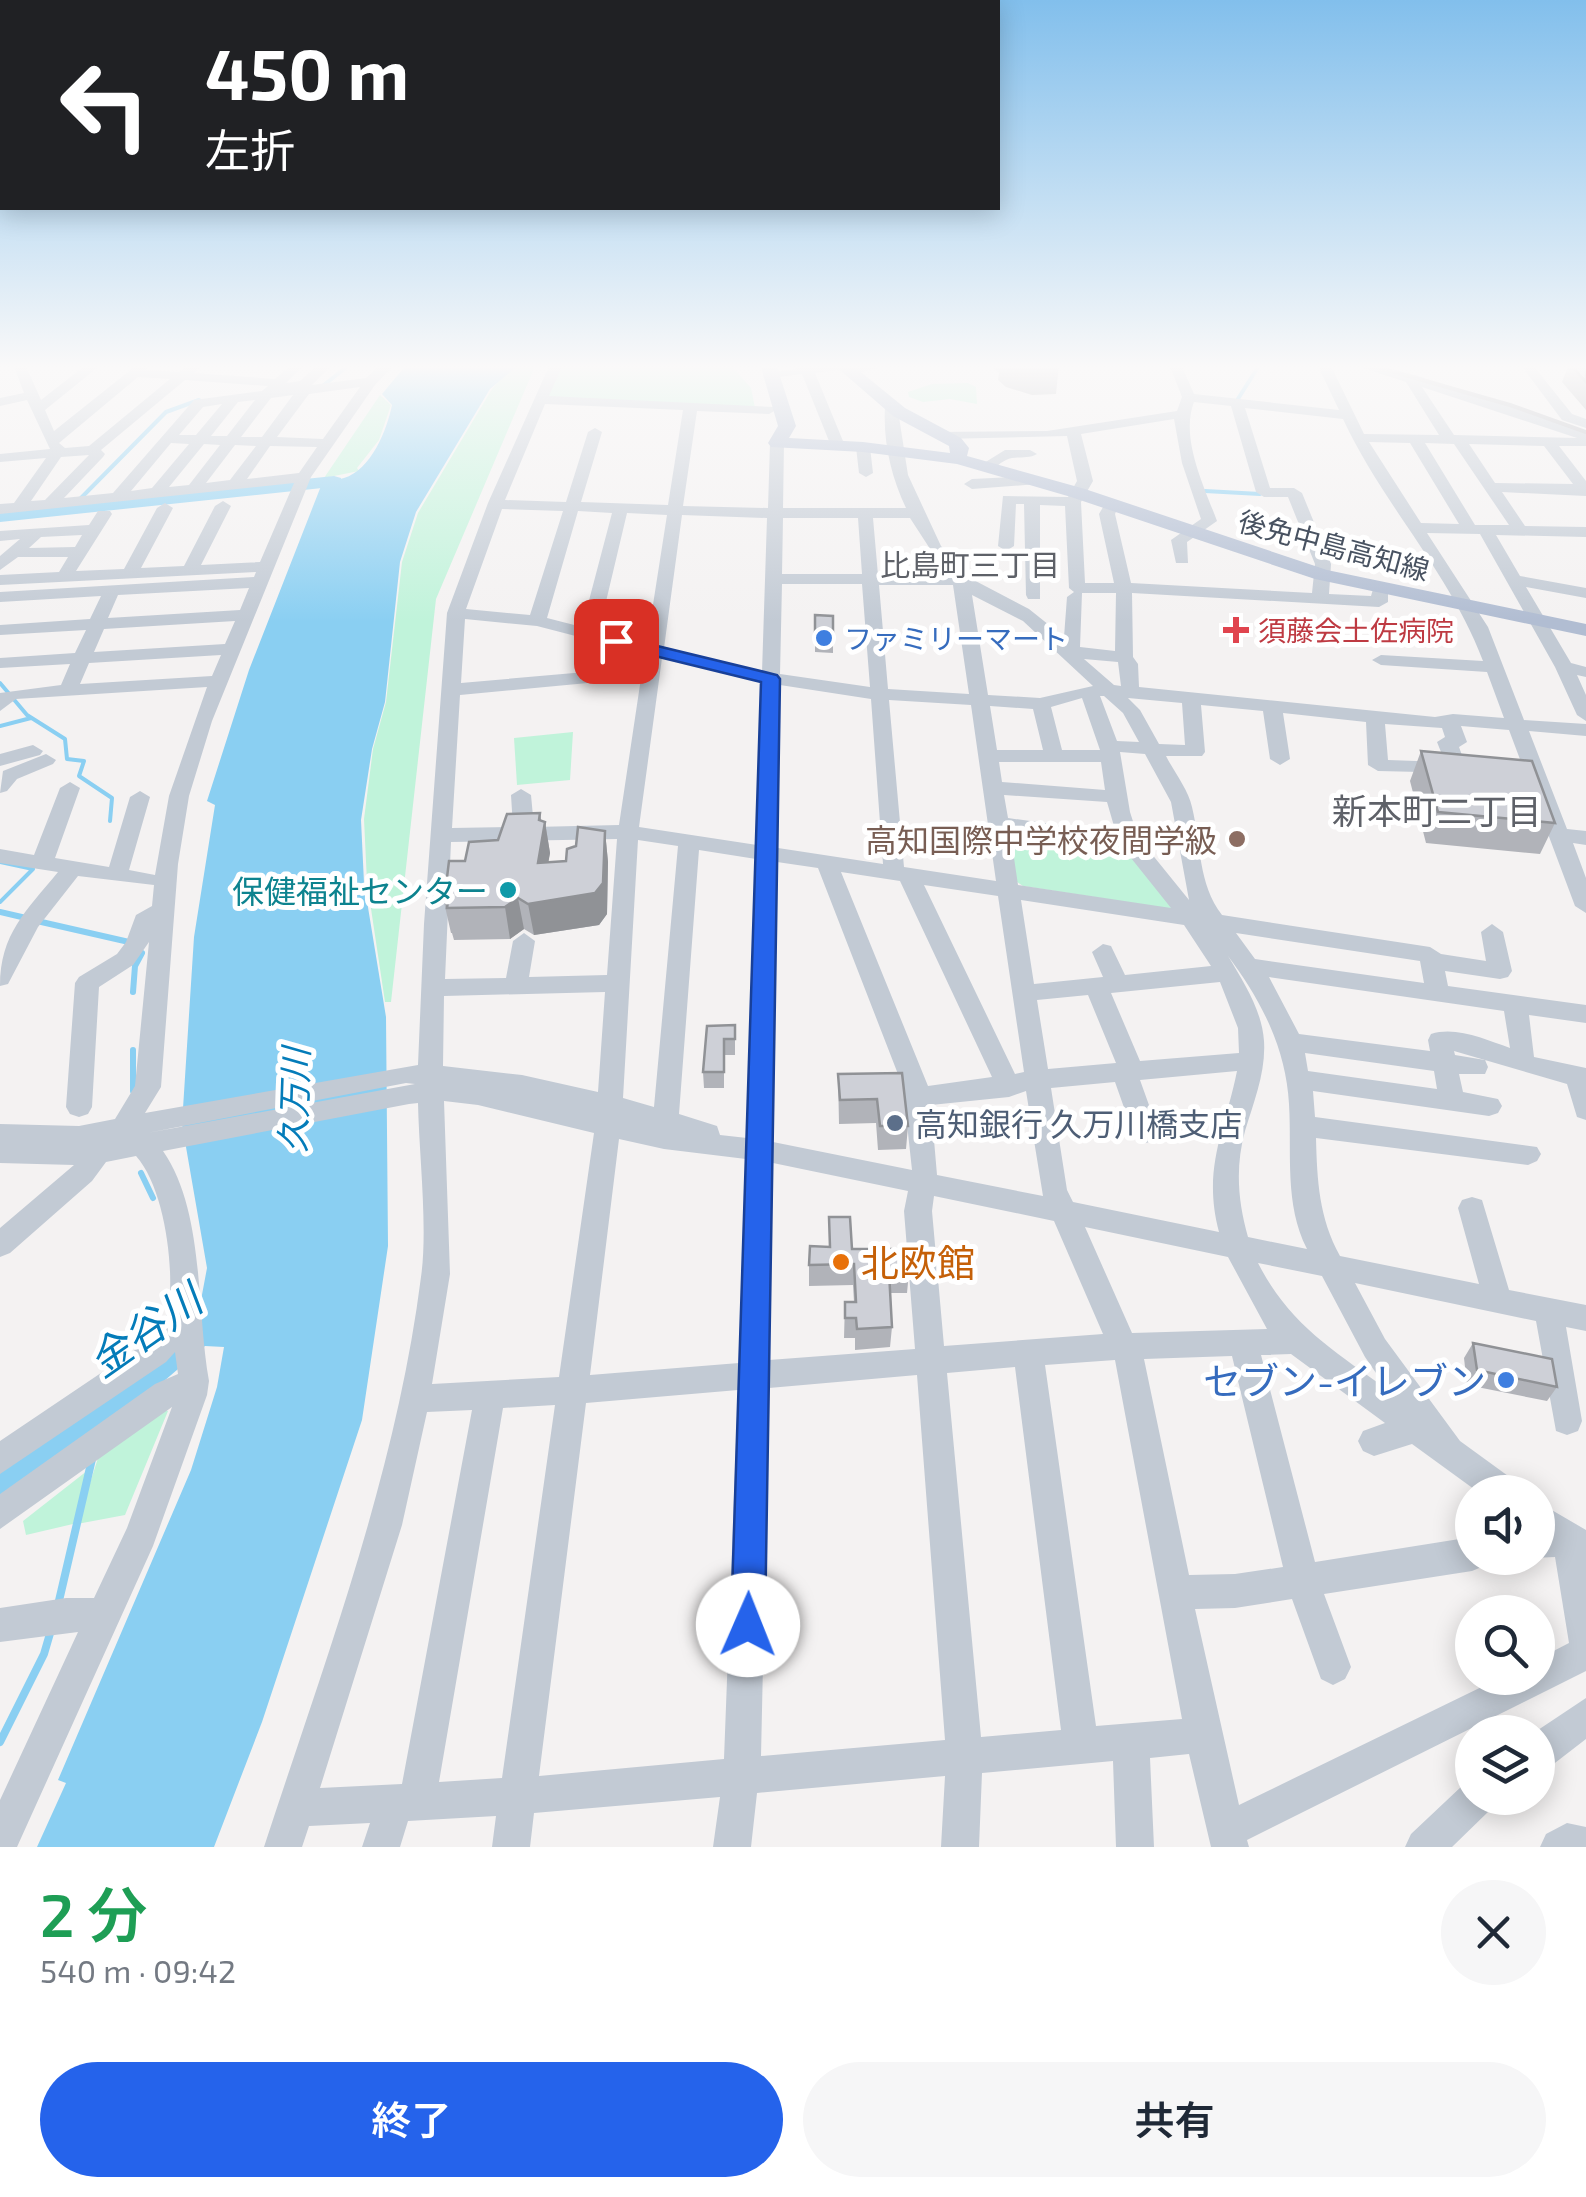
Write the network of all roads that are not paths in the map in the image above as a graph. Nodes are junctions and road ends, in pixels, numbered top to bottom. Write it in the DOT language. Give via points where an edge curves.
graph roads {
  1 [pos="35,450"];
  2 [pos="52,450"];
  3 [pos="157,450"];
  4 [pos="192,450"];
  5 [pos="223,450"];
  6 [pos="260,450"];
  7 [pos="321,450"];
  8 [pos="519,450"];
  9 [pos="590,450"];
  10 [pos="684,450"];
  11 [pos="776,450"];
  12 [pos="863,450"];
  13 [pos="895,450"];
  14 [pos="896,450"];
  15 [pos="960,450"];
  16 [pos="1078,450"];
  17 [pos="1187,450"];
  18 [pos="1251,450"];
  19 [pos="1366,450"];
  20 [pos="1423,450"];
  21 [pos="1462,450"];
  22 [pos="1555,450"];
  23 [pos="98,454"];
  24 [pos="1030,454"];
  25 [pos="1080,456"];
  26 [pos="1102,457"];
  27 [pos="0,458"];
  28 [pos="958,459"];
  29 [pos="989,466"];
  30 [pos="866,473"];
  31 [pos="302,482"];
  32 [pos="234,484"];
  33 [pos="972,484"];
  34 [pos="1490,487"];
  35 [pos="193,489"];
  36 [pos="1034,490"];
  37 [pos="1585,490"];
  38 [pos="117,496"];
  39 [pos="1075,498"];
  40 [pos="160,501"];
  41 [pos="50,504"];
  42 [pos="496,504"];
  43 [pos="1111,504"];
  44 [pos="20,506"];
  45 [pos="223,506"];
  46 [pos="572,506"];
  47 [pos="621,508"];
  48 [pos="0,509"];
  49 [pos="675,510"];
  50 [pos="776,513"];
  51 [pos="918,513"];
  52 [pos="104,514"];
  53 [pos="865,514"];
  54 [pos="1413,528"];
  55 [pos="94,530"];
  56 [pos="1478,530"];
  57 [pos="1520,530"];
  58 [pos="43,531"];
  59 [pos="1191,532"];
  60 [pos="1586,532"];
  61 [pos="0,536"];
  62 [pos="1032,548"];
  63 [pos="80,552"];
  64 [pos="21,553"];
  65 [pos="1182,560"];
  66 [pos="0,565"];
  67 [pos="192,568"];
  68 [pos="131,572"];
  69 [pos="261,574"];
  70 [pos="66,575"];
  71 [pos="1322,575"];
  72 [pos="774,579"];
  73 [pos="0,580"];
  74 [pos="870,580"];
  75 [pos="961,580"];
  76 [pos="1516,580"];
  77 [pos="112,590"];
  78 [pos="1124,590"];
  79 [pos="1380,590"];
  80 [pos="1586,593"];
  81 [pos="1060,594"];
  82 [pos="0,597"];
  83 [pos="1321,600"];
  84 [pos="1468,607"];
  85 [pos="1011,608"];
  86 [pos="456,613"];
  87 [pos="244,615"];
  88 [pos="537,620"];
  89 [pos="1539,621"];
  90 [pos="96,624"];
  91 [pos="0,630"];
  92 [pos="1586,630"];
  93 [pos="589,634"];
  94 [pos="230,648"];
  95 [pos="654,651"];
  96 [pos="1071,652"];
  97 [pos="82,657"];
  98 [pos="1124,657"];
  99 [pos="1381,660"];
  100 [pos="0,663"];
  101 [pos="1494,667"];
  102 [pos="1564,667"];
  103 [pos="651,672"];
  104 [pos="1586,672"];
  105 [pos="770,679"];
  106 [pos="218,681"];
  107 [pos="68,690"];
  108 [pos="450,690"];
  109 [pos="1109,691"];
  110 [pos="880,694"];
  111 [pos="5,697"];
  112 [pos="1191,698"];
  113 [pos="979,700"];
  114 [pos="1041,704"];
  115 [pos="1272,706"];
  116 [pos="1586,715"];
  117 [pos="1376,717"];
  118 [pos="1444,721"];
  119 [pos="1516,726"];
  120 [pos="1586,730"];
  121 [pos="1155,750"];
  122 [pos="1112,751"];
  123 [pos="988,756"];
  124 [pos="1054,756"];
  125 [pos="1280,759"];
  126 [pos="0,760"];
  127 [pos="0,786"];
  128 [pos="70,788"];
  129 [pos="993,788"];
  130 [pos="521,796"];
  131 [pos="1119,797"];
  132 [pos="140,798"];
  133 [pos="998,823"];
  134 [pos="628,832"];
  135 [pos="441,834"];
  136 [pos="524,834"];
  137 [pos="1556,835"];
  138 [pos="1586,838"];
  139 [pos="688,841"];
  140 [pos="1132,842"];
  141 [pos="766,853"];
  142 [pos="0,856"];
  143 [pos="826,862"];
  144 [pos="42,864"];
  145 [pos="167,864"];
  146 [pos="73,868"];
  147 [pos="901,873"];
  148 [pos="117,875"];
  149 [pos="148,880"];
  150 [pos="1008,891"];
  151 [pos="1586,906"];
  152 [pos="157,915"];
  153 [pos="1205,922"];
  154 [pos="1492,932"];
  155 [pos="524,942"];
  156 [pos="1103,952"];
  157 [pos="1433,960"];
  158 [pos="1236,969"];
  159 [pos="0,978"];
  160 [pos="618,983"];
  161 [pos="516,986"];
  162 [pos="1107,986"];
  163 [pos="434,988"];
  164 [pos="1025,993"];
  165 [pos="1438,993"];
  166 [pos="1514,1004"];
  167 [pos="1586,1014"];
  168 [pos="1290,1042"];
  169 [pos="1249,1061"];
  170 [pos="1519,1062"];
  171 [pos="1445,1063"];
  172 [pos="1476,1067"];
  173 [pos="1128,1071"];
  174 [pos="1582,1078"];
  175 [pos="1299,1079"];
  176 [pos="1038,1082"];
  177 [pos="419,1084"];
  178 [pos="1009,1086"];
  179 [pos="918,1097"];
  180 [pos="1452,1101"];
  181 [pos="1489,1106"];
  182 [pos="79,1107"];
  183 [pos="1586,1110"];
  184 [pos="609,1116"];
  185 [pos="666,1121"];
  186 [pos="1303,1126"];
  187 [pos="1146,1133"];
  188 [pos="0,1134"];
  189 [pos="119,1139"];
  190 [pos="750,1148"];
  191 [pos="0,1152"];
  192 [pos="1528,1154"];
  193 [pos="922,1184"];
  194 [pos="1472,1208"];
  195 [pos="1062,1212"];
  196 [pos="0,1245"];
  197 [pos="1239,1248"];
  198 [pos="1329,1266"];
  199 [pos="1498,1300"];
  200 [pos="1549,1310"];
  201 [pos="184,1317"];
  202 [pos="1586,1318"];
  203 [pos="1296,1341"];
  204 [pos="1244,1345"];
  205 [pos="1124,1346"];
  206 [pos="1028,1353"];
  207 [pos="932,1362"];
  208 [pos="753,1374"];
  209 [pos="193,1376"];
  210 [pos="572,1390"];
  211 [pos="490,1396"];
  212 [pos="414,1400"];
  213 [pos="1567,1421"];
  214 [pos="1410,1425"];
  215 [pos="1374,1441"];
  216 [pos="1447,1448"];
  217 [pos="0,1459"];
  218 [pos="1482,1475"];
  219 [pos="0,1513"];
  220 [pos="1564,1543"];
  221 [pos="1455,1557"];
  222 [pos="1305,1582"];
  223 [pos="1174,1592"];
  224 [pos="104,1616"];
  225 [pos="0,1625"];
  226 [pos="1586,1642"];
  227 [pos="1586,1653"];
  228 [pos="1333,1666"];
  229 [pos="1555,1668"];
  230 [pos="1503,1695"];
  231 [pos="1586,1716"];
  232 [pos="1203,1735"];
  233 [pos="1555,1740"];
  234 [pos="1132,1742"];
  235 [pos="1081,1746"];
  236 [pos="965,1756"];
  237 [pos="742,1773"];
  238 [pos="520,1796"];
  239 [pos="406,1802"];
  240 [pos="296,1808"];
  241 [pos="1458,1815"];
  242 [pos="1228,1839"];
  243 [pos="0,1842"];
  244 [pos="1586,1846"];
  245 [pos="283,1847"];
  246 [pos="381,1847"];
  247 [pos="511,1847"];
  248 [pos="732,1847"];
  249 [pos="960,1847"];
  250 [pos="1135,1847"];
  251 [pos="1424,1847"];
  252 [pos="1559,1847"];
  1 -- 27 [label="street"];
  2 -- 44 [label="street"];
  3 -- 38 [label="street"];
  4 -- 40 [label="street"];
  5 -- 35 [label="street"];
  6 -- 32 [label="street"];
  7 -- 31 [label="street"];
  8 -- 42 [label="street"];
  9 -- 46 [label="street"];
  10 -- 49 [label="street"];
  11 -- 50 [label="street"];
  12 -- 30 [label="street"];
  13 -- 51 [label="street"];
  14 -- 28 [label="main road, 後免中島高知線"];
  15 -- 28 [label="main road"];
  16 -- 25 [label="street"];
  17 -- 59 [label="street" via="1209,521"];
  18 -- 71 [label="street" via="1264,492 1294,493"];
  19 -- 54 [label="street"];
  20 -- 56 [label="street"];
  21 -- 34 [label="street"];
  22 -- 37 [label="street"];
  23 -- 41 [label="street"];
  24 -- 29 [label="street" via="1006,454"];
  25 -- 26 [label="street"];
  25 -- 39 [label="street" via="1085,481"];
  28 -- 29 [label="main road, 後免中島高知線"];
  29 -- 36 [label="main road, 後免中島高知線"];
  31 -- 32 [label="street"];
  31 -- 69 [label="street"];
  32 -- 35 [label="street"];
  33 -- 36 [label="street"];
  34 -- 37 [label="street"];
  34 -- 57 [label="street"];
  35 -- 40 [label="street"];
  36 -- 39 [label="main road, 後免中島高知線"];
  36 -- 62 [label="street"];
  36 -- 62 [label="street" via="1008,499 999,546"];
  38 -- 40 [label="street"];
  38 -- 41 [label="street"];
  39 -- 43 [label="main road, 後免中島高知線"];
  39 -- 81 [label="street"];
  40 -- 68 [label="street"];
  41 -- 44 [label="street"];
  42 -- 46 [label="street"];
  42 -- 86 [label="street"];
  43 -- 59 [label="main road, 後免中島高知線"];
  43 -- 78 [label="street" via="1107,514"];
  44 -- 48 [label="street"];
  45 -- 67 [label="street"];
  46 -- 47 [label="street"];
  46 -- 88 [label="street"];
  47 -- 49 [label="street"];
  47 -- 93 [label="street"];
  49 -- 50 [label="street"];
  49 -- 95 [label="street"];
  50 -- 53 [label="street"];
  50 -- 72 [label="street"];
  51 -- 53 [label="street"];
  51 -- 75 [label="street"];
  52 -- 55 [label="street"];
  53 -- 74 [label="street"];
  54 -- 56 [label="street"];
  54 -- 84 [label="street"];
  55 -- 58 [label="street"];
  55 -- 63 [label="street"];
  56 -- 57 [label="street"];
  56 -- 76 [label="street"];
  57 -- 60 [label="street"];
  58 -- 61 [label="street"];
  58 -- 66 [label="street"];
  59 -- 65 [label="street" via="1178,540"];
  59 -- 71 [label="main road, 後免中島高知線"];
  62 -- 81 [label="street"];
  63 -- 64 [label="street"];
  63 -- 70 [label="street"];
  67 -- 68 [label="street"];
  67 -- 69 [label="street"];
  68 -- 70 [label="street"];
  69 -- 77 [label="street"];
  69 -- 87 [label="street"];
  70 -- 73 [label="street"];
  71 -- 79 [label="main road, 後免中島高知線"];
  71 -- 83 [label="street"];
  72 -- 74 [label="street"];
  72 -- 105 [label="street"];
  74 -- 75 [label="street"];
  74 -- 110 [label="street"];
  75 -- 85 [label="street"];
  75 -- 113 [label="street"];
  76 -- 80 [label="street"];
  76 -- 89 [label="street"];
  77 -- 82 [label="street"];
  77 -- 90 [label="street"];
  78 -- 81 [label="street"];
  78 -- 83 [label="street"];
  78 -- 98 [label="street"];
  79 -- 83 [label="street" via="1379,602"];
  79 -- 84 [label="main road, 後免中島高知線"];
  81 -- 85 [label="street" via="1018,594"];
  81 -- 96 [label="street"];
  84 -- 89 [label="main road, 後免中島高知線"];
  84 -- 101 [label="street"];
  85 -- 96 [label="street"];
  86 -- 88 [label="street"];
  86 -- 108 [label="street"];
  87 -- 90 [label="street"];
  87 -- 94 [label="street"];
  88 -- 93 [label="street"];
  89 -- 92 [label="main road, 後免中島高知線"];
  89 -- 102 [label="street"];
  90 -- 91 [label="street"];
  90 -- 97 [label="street"];
  93 -- 95 [label="street"];
  94 -- 97 [label="street"];
  94 -- 106 [label="street"];
  95 -- 103 [label="street"];
  95 -- 105 [label="street"];
  96 -- 98 [label="street"];
  96 -- 109 [label="street"];
  97 -- 100 [label="street"];
  97 -- 107 [label="street"];
  98 -- 109 [label="street" via="1129,664"];
  99 -- 101 [label="street"];
  101 -- 119 [label="street"];
  102 -- 104 [label="street"];
  102 -- 116 [label="street"];
  103 -- 108 [label="street"];
  103 -- 134 [label="street"];
  105 -- 110 [label="street"];
  105 -- 141 [label="street"];
  106 -- 107 [label="street"];
  106 -- 145 [label="street" via="179,796"];
  107 -- 111 [label="street"];
  108 -- 135 [label="street"];
  109 -- 112 [label="street"];
  109 -- 114 [label="street"];
  109 -- 121 [label="street" via="1131,710"];
  109 -- 122 [label="street" via="1098,707"];
  110 -- 113 [label="street"];
  110 -- 147 [label="street"];
  112 -- 115 [label="street"];
  112 -- 121 [label="street" via="1195,752"];
  113 -- 114 [label="street"];
  113 -- 123 [label="street"];
  114 -- 124 [label="street"];
  115 -- 117 [label="street"];
  115 -- 125 [label="street"];
  117 -- 118 [label="street"];
  117 -- 118 [label="street" via="1378,765 1457,769 1448,742 1457,742"];
  118 -- 119 [label="street"];
  119 -- 120 [label="street"];
  119 -- 137 [label="street"];
  121 -- 122 [label="street"];
  121 -- 153 [label="street" via="1182,802"];
  122 -- 124 [label="street"];
  122 -- 131 [label="street"];
  123 -- 124 [label="street"];
  123 -- 129 [label="street"];
  126 -- 127 [label="street" via="39,755"];
  128 -- 144 [label="street"];
  129 -- 131 [label="street"];
  129 -- 133 [label="street"];
  130 -- 136 [label="street"];
  131 -- 140 [label="street"];
  132 -- 148 [label="street"];
  133 -- 140 [label="street"];
  133 -- 150 [label="street"];
  134 -- 136 [label="street"];
  134 -- 139 [label="street"];
  134 -- 160 [label="street"];
  135 -- 136 [label="street"];
  135 -- 163 [label="street"];
  137 -- 138 [label="street"];
  137 -- 151 [label="street"];
  139 -- 141 [label="street"];
  139 -- 185 [label="street"];
  140 -- 153 [label="street"];
  141 -- 143 [label="street"];
  141 -- 190 [label="street"];
  142 -- 144 [label="street"];
  143 -- 147 [label="street"];
  143 -- 179 [label="street"];
  144 -- 146 [label="street"];
  145 -- 149 [label="street"];
  145 -- 152 [label="street"];
  146 -- 148 [label="street"];
  146 -- 159 [label="street" via="32,919"];
  147 -- 150 [label="street"];
  147 -- 178 [label="street"];
  148 -- 149 [label="street"];
  149 -- 152 [label="street"];
  150 -- 153 [label="street"];
  150 -- 164 [label="street"];
  152 -- 182 [label="street" via="144,920 141,941 125,963 88,983"];
  152 -- 189 [label="street" via="148,1087"];
  153 -- 157 [label="street"];
  153 -- 158 [label="street"];
  154 -- 157 [label="street" via="1500,970"];
  155 -- 161 [label="street"];
  156 -- 162 [label="street"];
  157 -- 165 [label="street"];
  158 -- 162 [label="street"];
  158 -- 165 [label="street"];
  158 -- 168 [label="street" via="1274,1003"];
  158 -- 169 [label="street" via="1250,1028"];
  160 -- 161 [label="street"];
  160 -- 184 [label="street"];
  161 -- 163 [label="street"];
  162 -- 164 [label="street"];
  162 -- 173 [label="street"];
  163 -- 177 [label="street"];
  164 -- 176 [label="street"];
  165 -- 166 [label="street"];
  166 -- 167 [label="street"];
  166 -- 170 [label="street"];
  168 -- 171 [label="street"];
  168 -- 175 [label="street"];
  169 -- 173 [label="street"];
  169 -- 197 [label="street" via="1227,1158"];
  170 -- 171 [label="street" via="1440,1040"];
  170 -- 174 [label="street"];
  171 -- 172 [label="street"];
  171 -- 180 [label="street"];
  173 -- 176 [label="street"];
  173 -- 187 [label="street"];
  174 -- 183 [label="street"];
  175 -- 180 [label="street"];
  175 -- 186 [label="street"];
  176 -- 178 [label="street"];
  176 -- 195 [label="street"];
  177 -- 184 [label="street"];
  177 -- 189 [label="street"];
  177 -- 212 [label="street" via="435,1148 436,1274"];
  178 -- 179 [label="street"];
  179 -- 193 [label="street"];
  180 -- 181 [label="street"];
  184 -- 185 [label="street"];
  184 -- 190 [label="street" via="714,1147"];
  184 -- 210 [label="street"];
  185 -- 190 [label="street"];
  186 -- 192 [label="street"];
  186 -- 198 [label="street" via="1304,1195"];
  188 -- 189 [label="street"];
  189 -- 191 [label="street" via="47,1156"];
  189 -- 196 [label="street"];
  189 -- 201 [label="street" via="159,1164 173,1202"];
  190 -- 193 [label="street"];
  190 -- 208 [label="street"];
  193 -- 195 [label="street"];
  193 -- 207 [label="street" via="918,1211"];
  194 -- 199 [label="street"];
  195 -- 197 [label="street"];
  195 -- 205 [label="street"];
  197 -- 198 [label="street"];
  197 -- 203 [label="street" via="1260,1298"];
  198 -- 199 [label="street"];
  198 -- 216 [label="street" via="1375,1348"];
  199 -- 200 [label="street"];
  200 -- 202 [label="street"];
  200 -- 213 [label="street"];
  201 -- 209 [label="street"];
  201 -- 217 [label="street" via="155,1353"];
  203 -- 204 [label="street"];
  203 -- 214 [label="street"];
  204 -- 205 [label="street"];
  204 -- 222 [label="street"];
  205 -- 206 [label="street"];
  205 -- 223 [label="street"];
  206 -- 207 [label="street"];
  206 -- 235 [label="street"];
  207 -- 208 [label="street"];
  207 -- 236 [label="street"];
  208 -- 210 [label="street"];
  208 -- 237 [label="street"];
  209 -- 219 [label="street"];
  209 -- 224 [label="street" via="164,1477"];
  210 -- 211 [label="street"];
  210 -- 238 [label="street"];
  211 -- 212 [label="street"];
  211 -- 239 [label="street"];
  212 -- 240 [label="street" via="386,1526"];
  214 -- 215 [label="street"];
  214 -- 216 [label="street"];
  216 -- 218 [label="street"];
  220 -- 226 [label="street"];
  221 -- 222 [label="street"];
  222 -- 223 [label="street"];
  222 -- 228 [label="street"];
  223 -- 232 [label="street"];
  224 -- 225 [label="street"];
  224 -- 243 [label="street"];
  227 -- 229 [label="street"];
  230 -- 242 [label="street"];
  231 -- 233 [label="street"];
  232 -- 234 [label="street"];
  232 -- 242 [label="street"];
  234 -- 235 [label="street"];
  234 -- 250 [label="street"];
  235 -- 236 [label="street"];
  236 -- 237 [label="street"];
  236 -- 249 [label="street"];
  237 -- 238 [label="street"];
  237 -- 248 [label="street"];
  238 -- 239 [label="street"];
  238 -- 247 [label="street"];
  239 -- 240 [label="street"];
  239 -- 246 [label="street"];
  240 -- 245 [label="street"];
  241 -- 251 [label="street"];
  244 -- 252 [label="street"];
}
